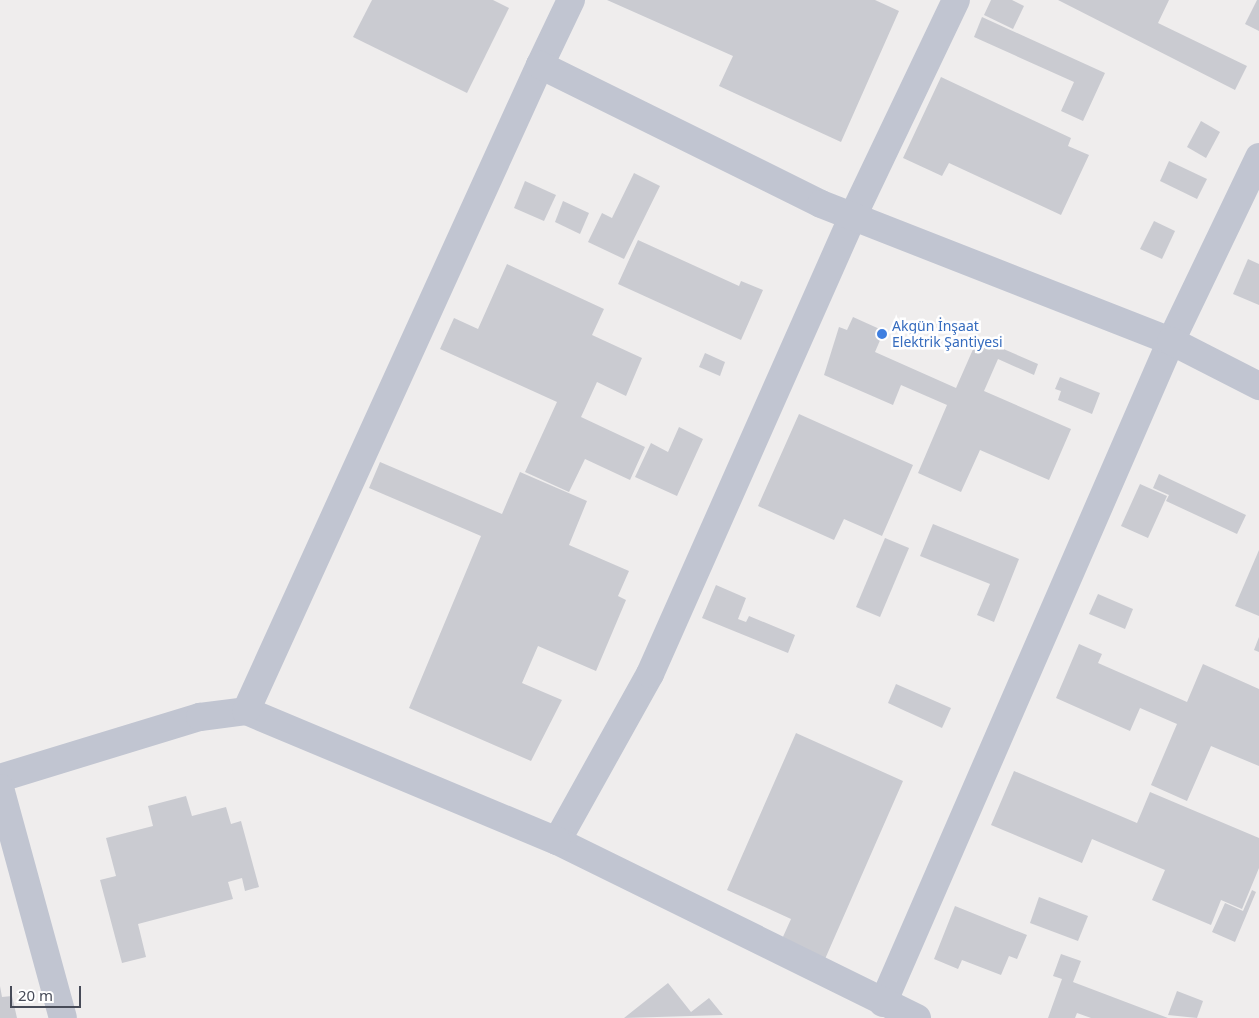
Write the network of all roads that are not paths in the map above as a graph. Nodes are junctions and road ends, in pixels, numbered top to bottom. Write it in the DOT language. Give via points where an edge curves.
graph roads {
  1 [pos="571,0"];
  2 [pos="956,0"];
  3 [pos="540,65"];
  4 [pos="1259,157"];
  5 [pos="853,216"];
  6 [pos="1171,341"];
  7 [pos="1259,386"];
  8 [pos="246,711"];
  9 [pos="0,778"];
  10 [pos="0,788"];
  11 [pos="556,841"];
  12 [pos="883,1003"];
  13 [pos="63,1018"];
  14 [pos="917,1018"];
  1 -- 3 [label="street"];
  2 -- 5 [label="street"];
  3 -- 5 [label="street"];
  3 -- 8 [label="street"];
  4 -- 6 [label="street"];
  5 -- 6 [label="street"];
  5 -- 11 [label="street" via="650,674"];
  6 -- 7 [label="street"];
  6 -- 12 [label="street"];
  8 -- 9 [label="street" via="200,717"];
  8 -- 11 [label="street"];
  10 -- 13 [label="street"];
  11 -- 12 [label="street"];
  12 -- 14 [label="street"];
}
